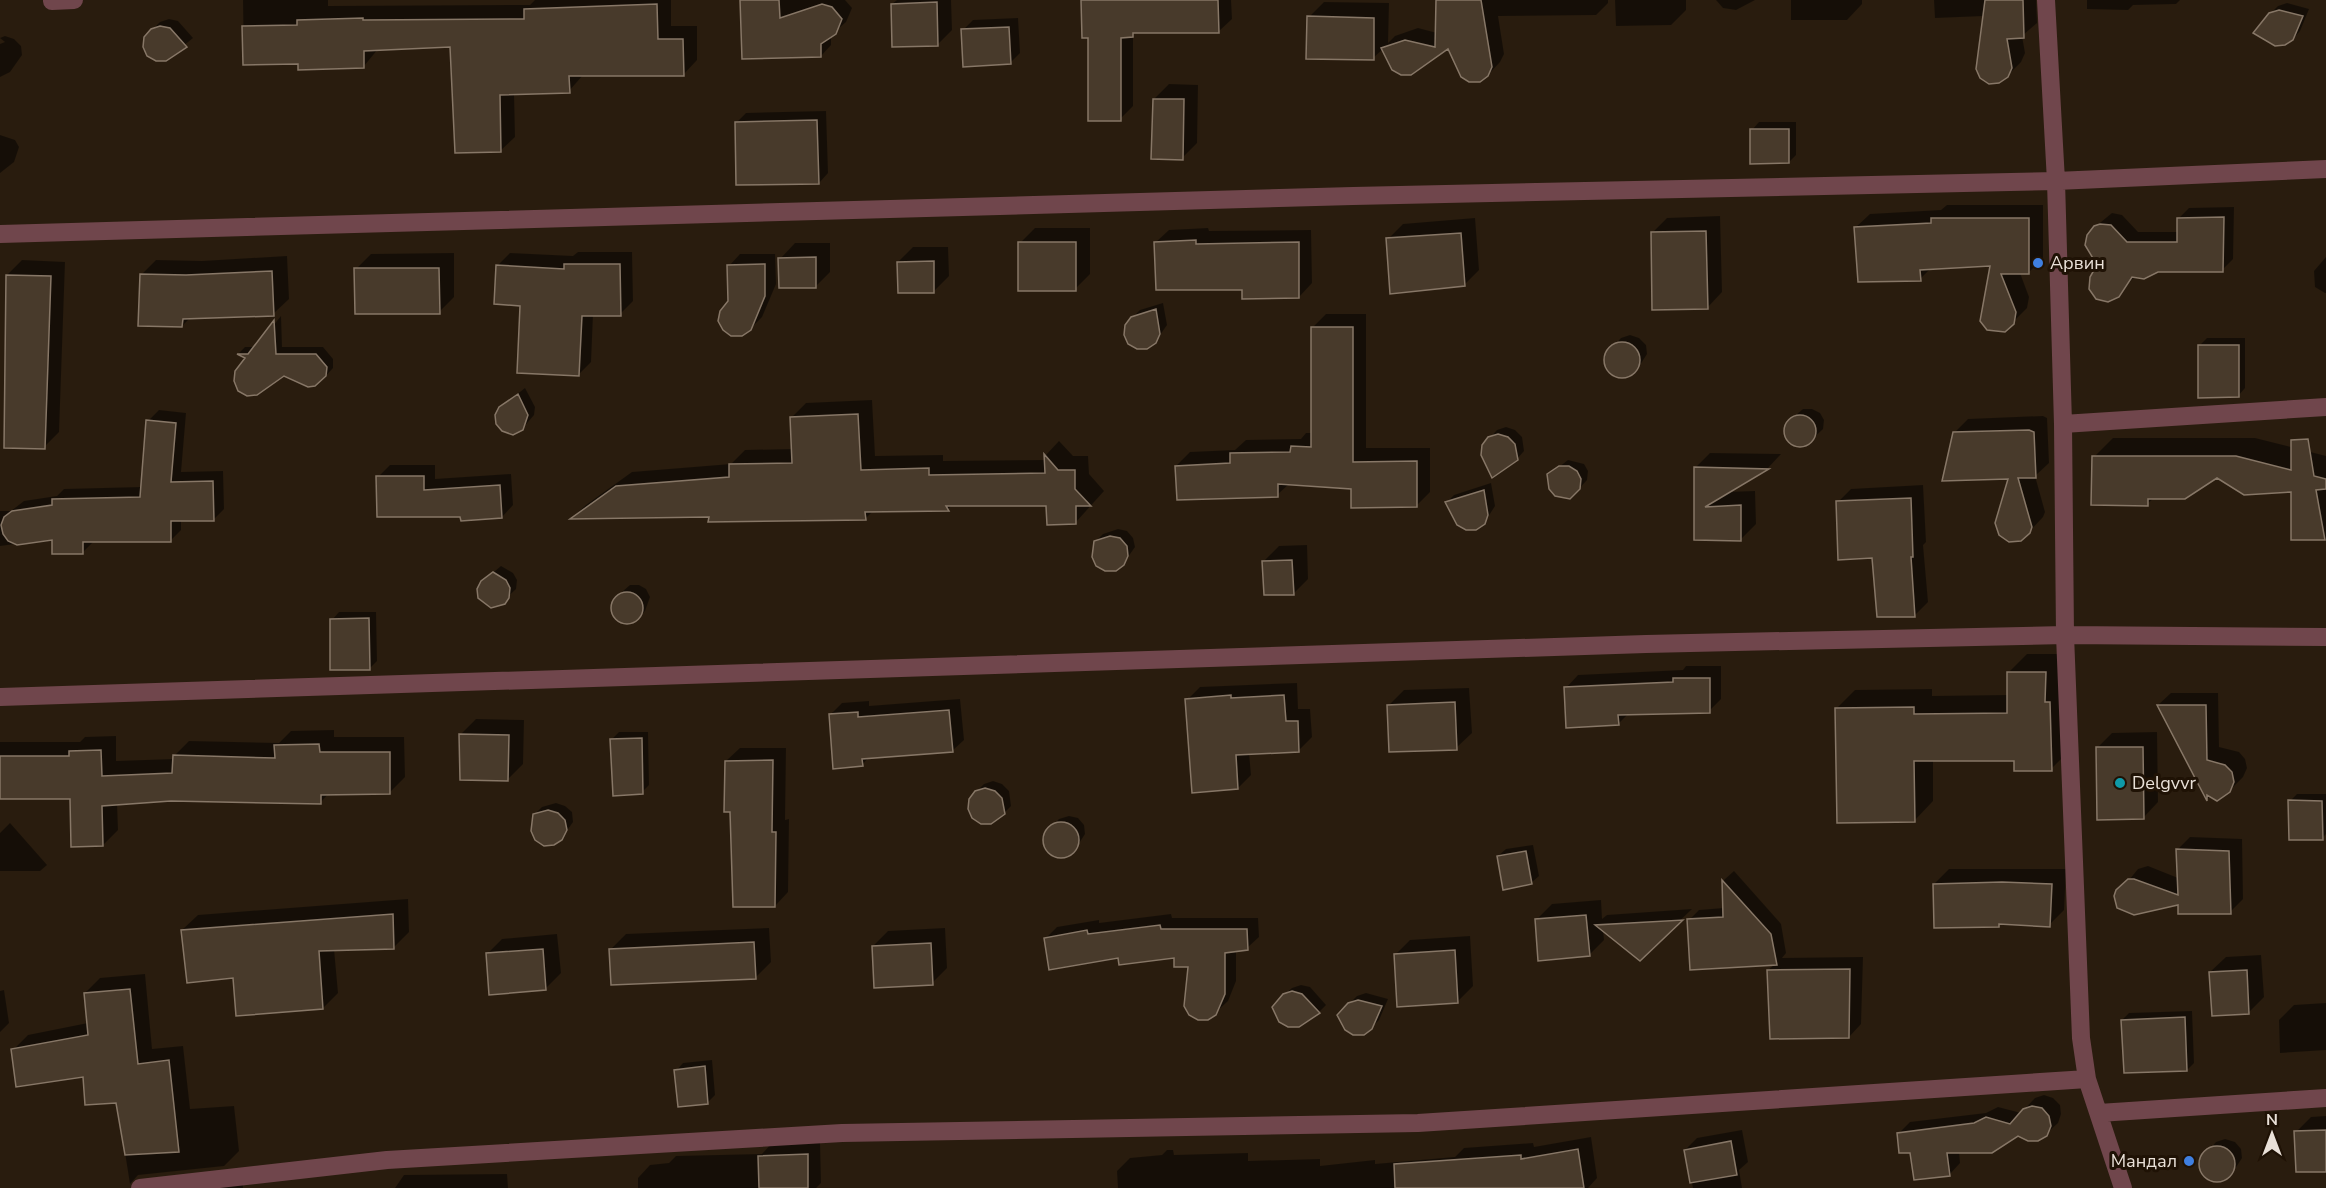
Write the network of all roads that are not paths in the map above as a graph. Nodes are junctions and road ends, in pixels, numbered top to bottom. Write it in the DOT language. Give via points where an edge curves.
graph roads {
  1 [pos="74,0"];
  2 [pos="2046,0"];
  3 [pos="52,1"];
  4 [pos="2326,169"];
  5 [pos="2056,181"];
  6 [pos="0,234"];
  7 [pos="2326,407"];
  8 [pos="2063,424"];
  9 [pos="2065,635"];
  10 [pos="2326,638"];
  11 [pos="0,697"];
  12 [pos="2087,1079"];
  13 [pos="2326,1098"];
  14 [pos="2099,1113"];
  15 [pos="140,1188"];
  16 [pos="2123,1188"];
  1 -- 3 [label="street"];
  2 -- 5 [label="street"];
  4 -- 5 [label="street"];
  5 -- 6 [label="street" via="1353,196"];
  5 -- 8 [label="street"];
  7 -- 8 [label="street"];
  8 -- 9 [label="street"];
  9 -- 10 [label="street"];
  9 -- 11 [label="street" via="1646,644"];
  9 -- 12 [label="street" via="2081,1038"];
  12 -- 14 [label="street"];
  12 -- 15 [label="street" via="1418,1123 842,1133 387,1160"];
  13 -- 14 [label="street"];
  14 -- 16 [label="street"];
}
